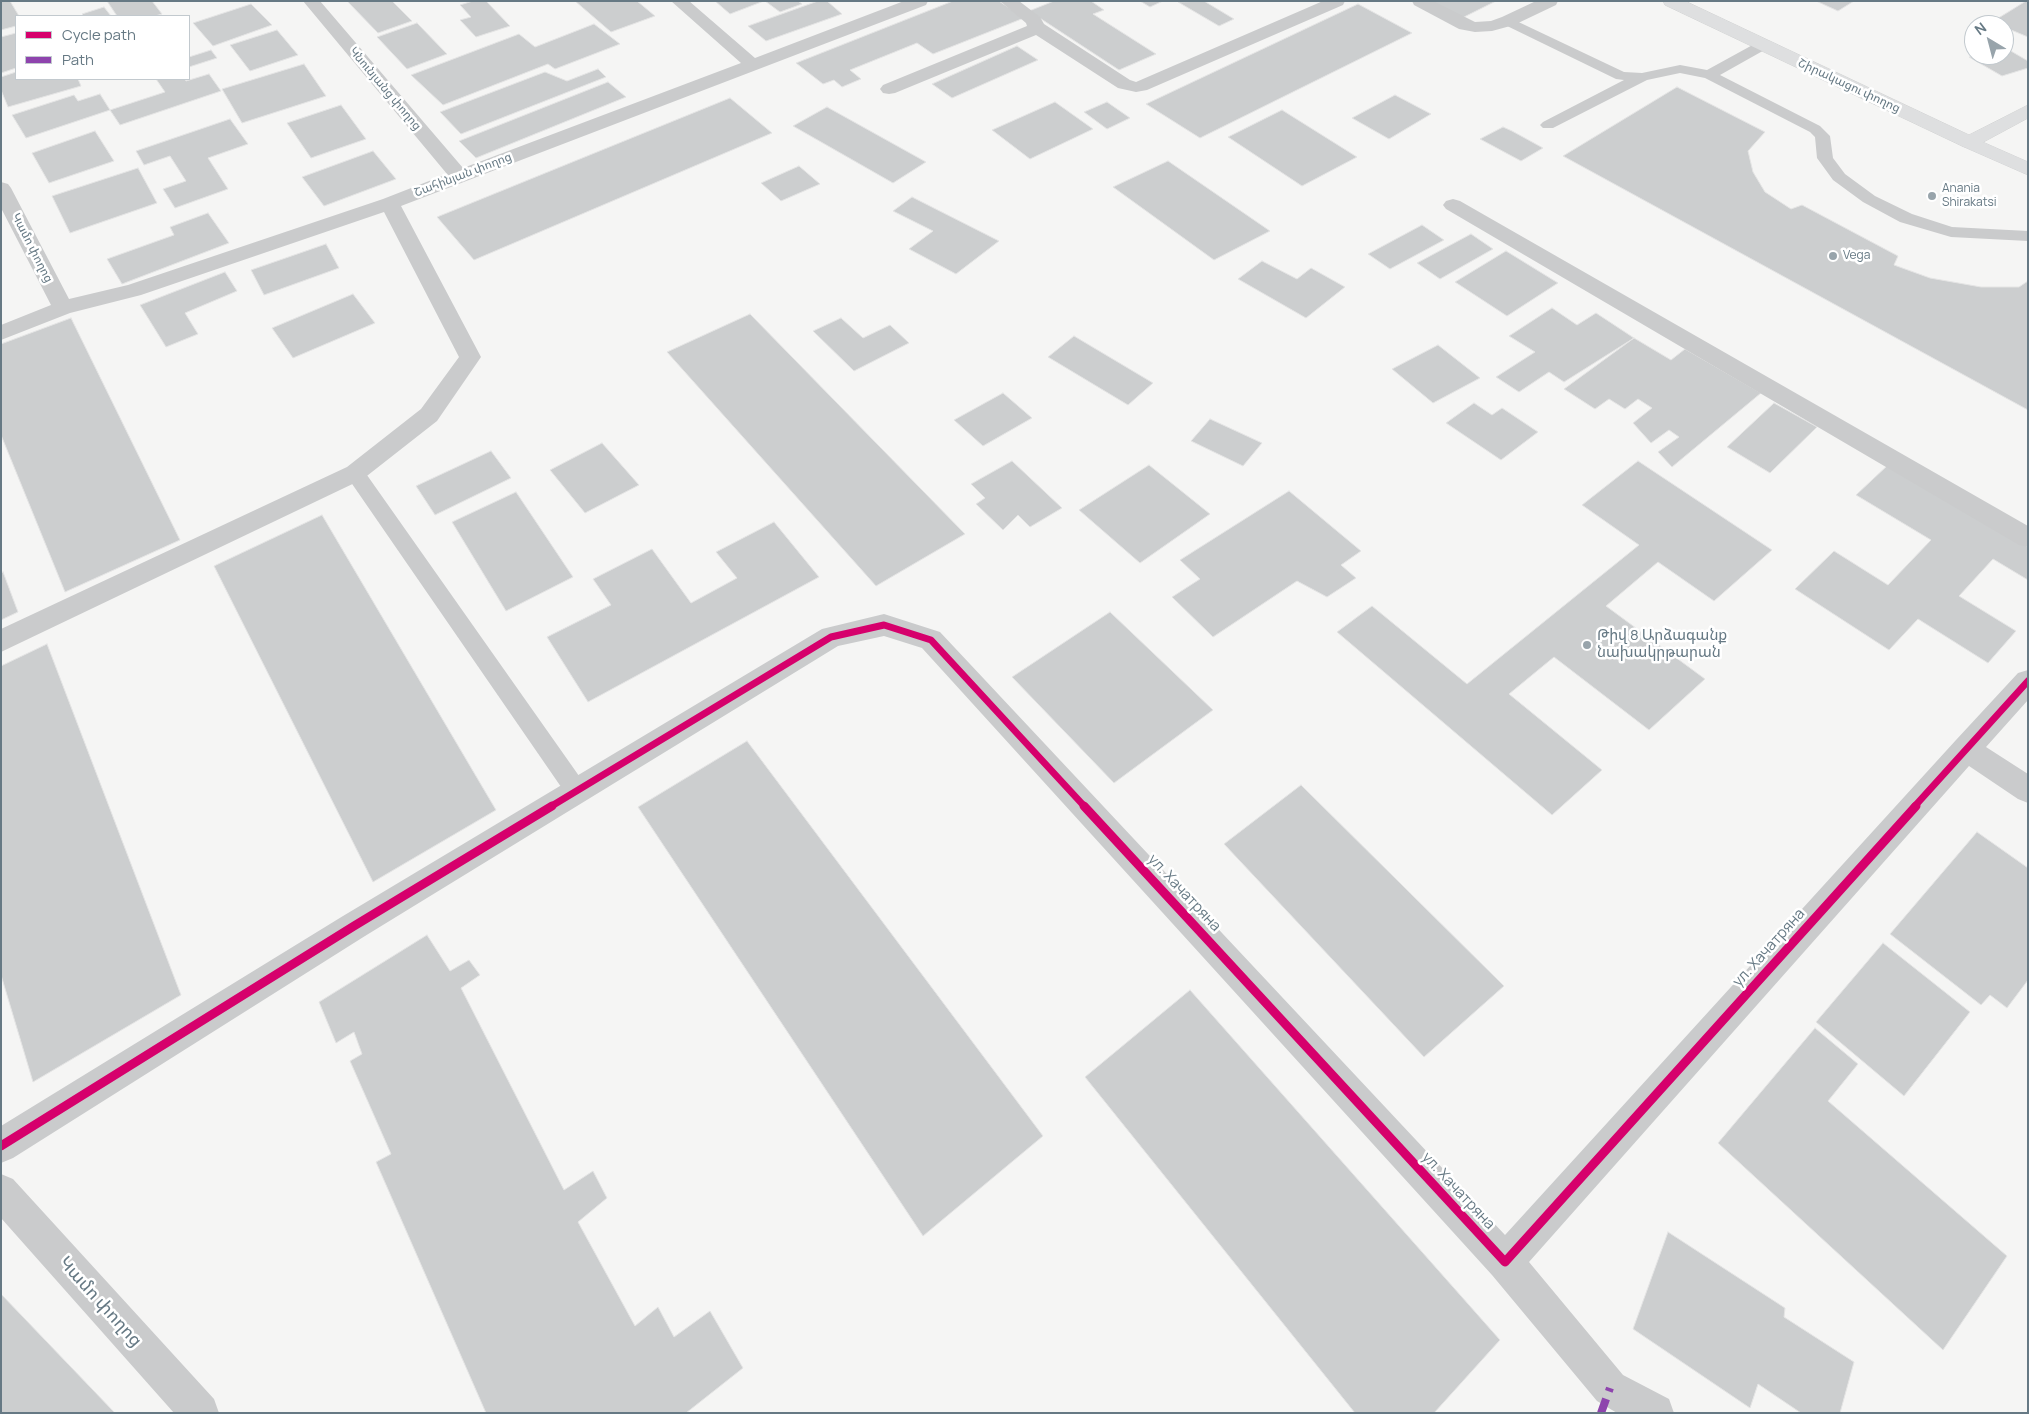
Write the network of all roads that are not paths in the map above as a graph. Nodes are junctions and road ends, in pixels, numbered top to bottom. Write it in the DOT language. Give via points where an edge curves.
graph roads {
  1 [pos="311,1"];
  2 [pos="678,1"];
  3 [pos="920,1"];
  4 [pos="1008,1"];
  5 [pos="1337,1"];
  6 [pos="1420,1"];
  7 [pos="1550,1"];
  8 [pos="1671,1"];
  9 [pos="1508,21"];
  10 [pos="1036,27"];
  11 [pos="1763,45"];
  12 [pos="752,64"];
  13 [pos="1709,75"];
  14 [pos="1642,78"];
  15 [pos="889,88"];
  16 [pos="2028,110"];
  17 [pos="1548,125"];
  18 [pos="1969,142"];
  19 [pos="2028,169"];
  20 [pos="459,176"];
  21 [pos="1,188"];
  22 [pos="390,203"];
  23 [pos="1453,205"];
  24 [pos="2028,236"];
  25 [pos="62,308"];
  26 [pos="1,332"];
  27 [pos="355,472"];
  28 [pos="2028,538"];
  29 [pos="1,641"];
  30 [pos="2028,680"];
  31 [pos="1966,749"];
  32 [pos="576,790"];
  33 [pos="2028,790"];
  34 [pos="1,1146"];
  35 [pos="1,1191"];
  36 [pos="1505,1262"];
  37 [pos="1612,1400"];
  38 [pos="200,1413"];
  39 [pos="1655,1413"];
  1 -- 20 [label="street, Կնունյանց փողոց"];
  2 -- 12 [label="street"];
  3 -- 12 [label="street, Շահինյան փողոց"];
  4 -- 10 [label="street" via="1034,21"];
  5 -- 10 [label="street" via="1136,87 1124,84"];
  6 -- 9 [label="street" via="1465,25 1492,26"];
  7 -- 9 [label="street"];
  8 -- 11 [label="main road, Շիրակացու փողոց"];
  9 -- 14 [label="lane" via="1611,72"];
  10 -- 15 [label="street"];
  11 -- 13 [label="lane"];
  11 -- 18 [label="main road, Շիրակացու փողոց"];
  12 -- 20 [label="street, Շահինյան փողոց"];
  13 -- 14 [label="lane" via="1680,69"];
  13 -- 24 [label="lane" via="1815,129 1822,136 1825,158 1839,177 1869,199 1906,218 1951,232"];
  14 -- 17 [label="lane"];
  16 -- 18 [label="main road"];
  18 -- 19 [label="main road, Շիրակացու փողոց"];
  20 -- 22 [label="street, Շահինյան փողոց"];
  21 -- 25 [label="street, Կամո փողոց"];
  22 -- 25 [label="street, Շահինյան փողոց" via="134,290"];
  22 -- 27 [label="street" via="470,357 429,415"];
  23 -- 28 [label="street"];
  25 -- 26 [label="street, Շահինյան փողոց"];
  27 -- 29 [label="street"];
  27 -- 32 [label="lane"];
  30 -- 31 [label="street, ул. Хачатряна"];
  31 -- 33 [label="street"];
  31 -- 36 [label="street, ул. Хачатряна"];
  32 -- 34 [label="street, ул. Хачатряна"];
  32 -- 36 [label="street, ул. Хачатряна" via="831,637 884,624 931,640"];
  35 -- 38 [label="street, Կամո փողոց"];
  36 -- 37 [label="street"];
  37 -- 39 [label="street"];
}
